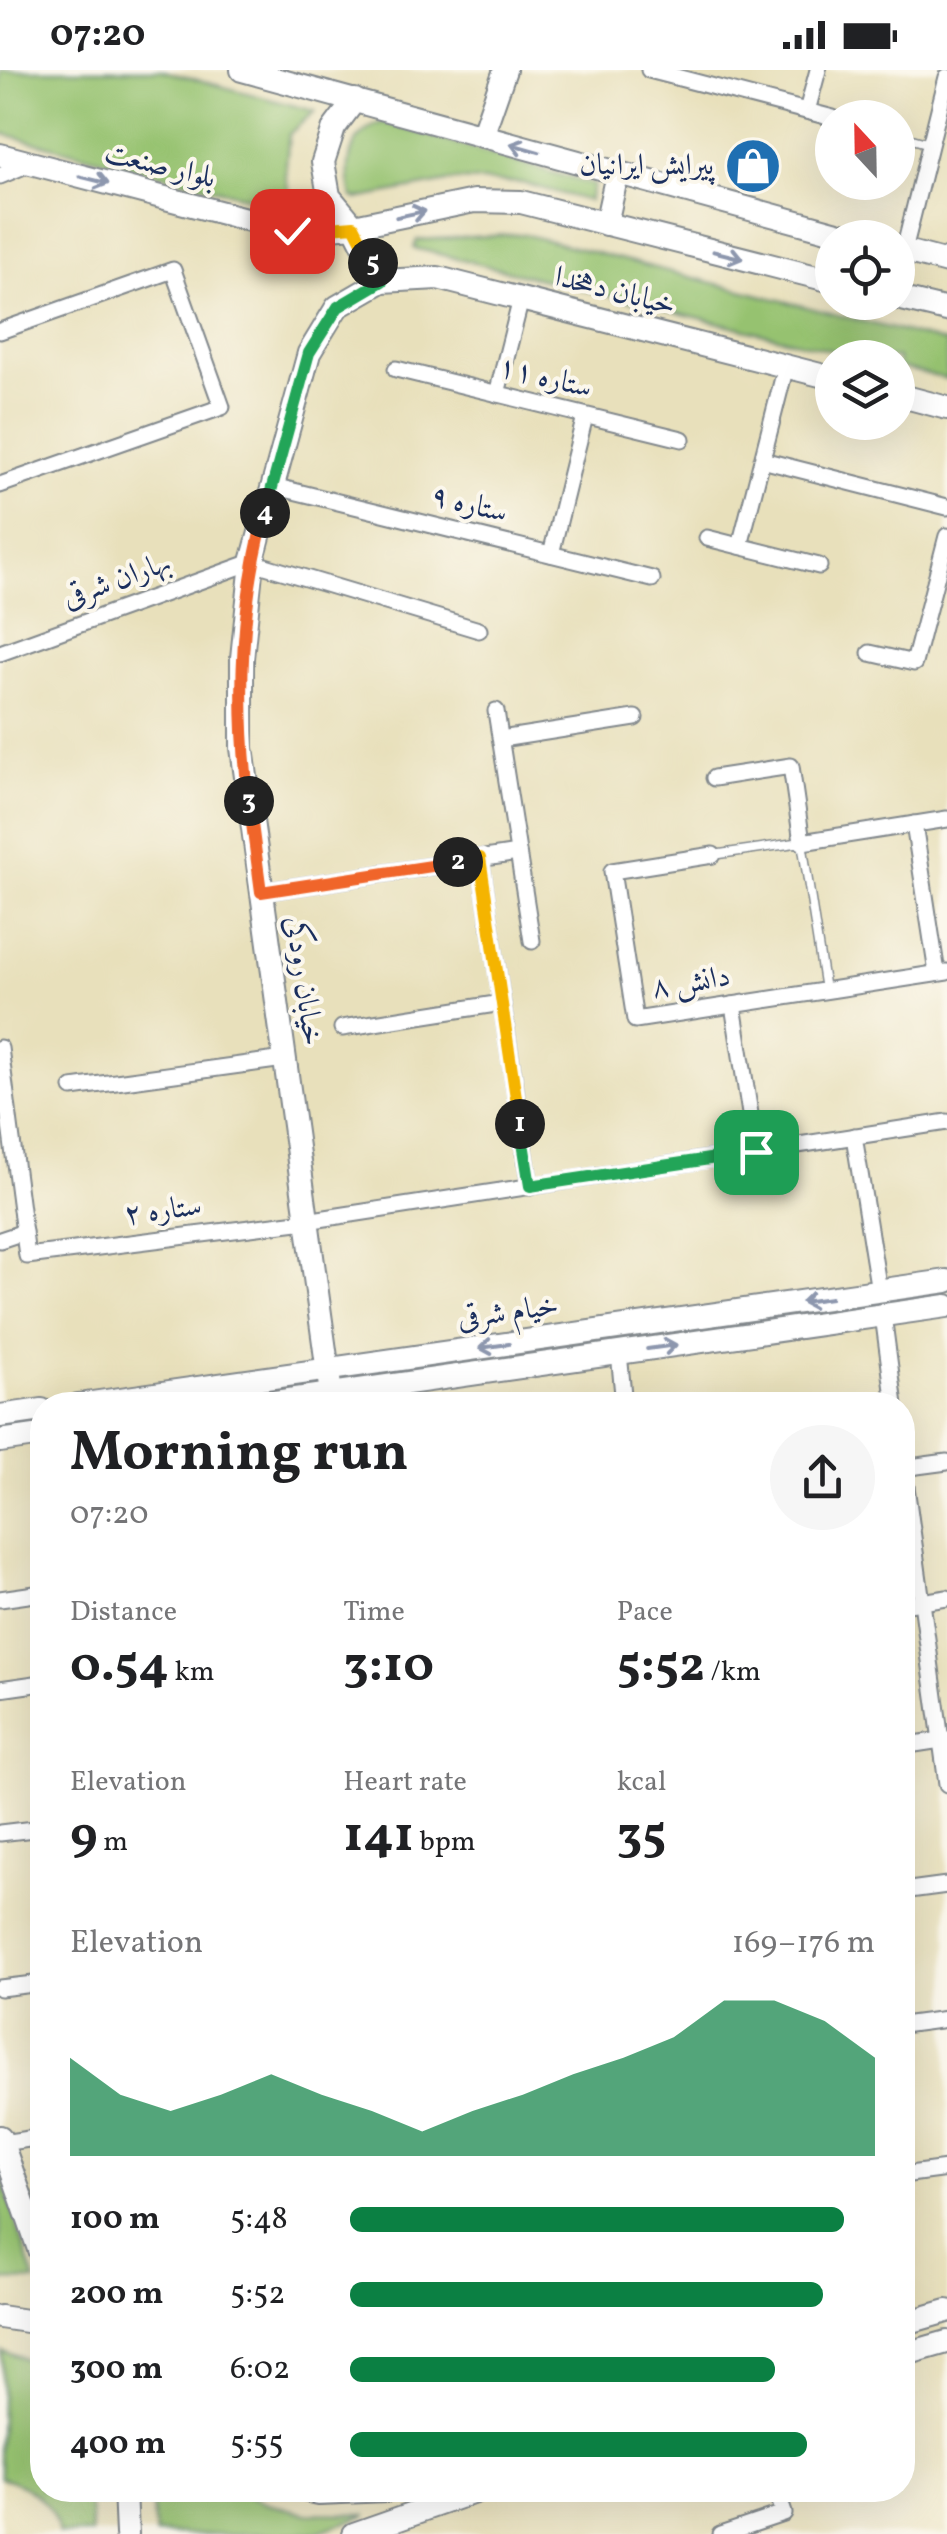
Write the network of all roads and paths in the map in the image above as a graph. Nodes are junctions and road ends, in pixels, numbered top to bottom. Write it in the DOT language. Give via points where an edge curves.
graph roads {
  1 [pos="242,70"];
  2 [pos="506,70"];
  3 [pos="649,70"];
  4 [pos="818,70"];
  5 [pos="947,77"];
  6 [pos="355,100"];
  7 [pos="807,111"];
  8 [pos="815,113"];
  9 [pos="482,136"];
  10 [pos="939,146"];
  11 [pos="0,155"];
  12 [pos="30,164"];
  13 [pos="618,174"];
  14 [pos="0,176"];
  15 [pos="912,220"];
  16 [pos="606,224"];
  17 [pos="354,226"];
  18 [pos="815,227"];
  19 [pos="915,254"];
  20 [pos="947,262"];
  21 [pos="815,277"];
  22 [pos="382,281"];
  23 [pos="521,299"];
  24 [pos="915,302"];
  25 [pos="947,310"];
  26 [pos="0,331"];
  27 [pos="786,366"];
  28 [pos="396,370"];
  29 [pos="815,374"];
  30 [pos="497,394"];
  31 [pos="915,400"];
  32 [pos="947,408"];
  33 [pos="586,416"];
  34 [pos="682,439"];
  35 [pos="762,460"];
  36 [pos="0,485"];
  37 [pos="273,486"];
  38 [pos="947,507"];
  39 [pos="947,536"];
  40 [pos="707,538"];
  41 [pos="740,546"];
  42 [pos="551,554"];
  43 [pos="252,562"];
  44 [pos="819,566"];
  45 [pos="652,578"];
  46 [pos="940,592"];
  47 [pos="479,630"];
  48 [pos="870,652"];
  49 [pos="0,653"];
  50 [pos="496,710"];
  51 [pos="635,718"];
  52 [pos="501,739"];
  53 [pos="714,778"];
  54 [pos="947,819"];
  55 [pos="914,824"];
  56 [pos="802,842"];
  57 [pos="518,852"];
  58 [pos="713,856"];
  59 [pos="480,858"];
  60 [pos="261,892"];
  61 [pos="532,940"];
  62 [pos="942,972"];
  63 [pos="825,991"];
  64 [pos="502,1003"];
  65 [pos="733,1005"];
  66 [pos="342,1028"];
  67 [pos="0,1048"];
  68 [pos="284,1060"];
  69 [pos="72,1088"];
  70 [pos="947,1122"];
  71 [pos="5,1124"];
  72 [pos="854,1136"];
  73 [pos="756,1152"];
  74 [pos="530,1186"];
  75 [pos="306,1221"];
  76 [pos="24,1232"];
  77 [pos="0,1240"];
  78 [pos="947,1281"];
  79 [pos="879,1291"];
  80 [pos="947,1306"];
  81 [pos="883,1314"];
  82 [pos="616,1328"];
  83 [pos="619,1353"];
  84 [pos="327,1370"];
  85 [pos="170,1392"];
  86 [pos="330,1392"];
  87 [pos="344,1392"];
  88 [pos="623,1392"];
  89 [pos="894,1392"];
  90 [pos="30,1412"];
  91 [pos="0,1416"];
  92 [pos="30,1437"];
  93 [pos="0,1441"];
  94 [pos="947,1462"];
  95 [pos="915,1463"];
  96 [pos="915,1551"];
  97 [pos="30,1595"];
  98 [pos="947,1598"];
  99 [pos="0,1599"];
  100 [pos="922,1602"];
  101 [pos="915,1603"];
  102 [pos="30,1685"];
  103 [pos="0,1689"];
  104 [pos="944,1740"];
  105 [pos="915,1744"];
  106 [pos="947,1784"];
  107 [pos="30,1830"];
  108 [pos="0,1834"];
  109 [pos="947,1885"];
  110 [pos="915,1889"];
  111 [pos="30,1984"];
  112 [pos="0,1988"];
  113 [pos="947,2020"];
  114 [pos="915,2024"];
  115 [pos="30,2138"];
  116 [pos="1,2140"];
  117 [pos="947,2169"];
  118 [pos="915,2173"];
  119 [pos="30,2223"];
  120 [pos="947,2312"];
  121 [pos="0,2316"];
  122 [pos="30,2321"];
  123 [pos="915,2321"];
  124 [pos="947,2342"];
  125 [pos="915,2351"];
  126 [pos="126,2502"];
  127 [pos="385,2502"];
  128 [pos="445,2502"];
  129 [pos="779,2502"];
  130 [pos="390,2521"];
  131 [pos="127,2534"];
  132 [pos="354,2534"];
  133 [pos="720,2534"];
  1 -- 6 [label="street"];
  2 -- 9 [label="street"];
  3 -- 7 [label="street"];
  4 -- 7 [label="street"];
  5 -- 10 [label="street"];
  6 -- 9 [label="street"];
  6 -- 17 [label="street" via="334,128 323,162 329,196"];
  7 -- 8 [label="street"];
  13 -- 9 [label="street, one-way"];
  10 -- 15 [label="street"];
  11 -- 12 [label="street, بلوار صنعت"];
  12 -- 14 [label="street"];
  12 -- 17 [label="street, بلوار صنعت, one-way" via="292,231"];
  13 -- 16 [label="street"];
  13 -- 18 [label="street"];
  17 -- 16 [label="street, بلوار صنعت, one-way" via="474,201 521,202"];
  16 -- 21 [label="street, بلوار صنعت, one-way"];
  17 -- 22 [label="street"];
  19 -- 20 [label="street"];
  22 -- 23 [label="street, خیابان دهخدا" via="438,278"];
  22 -- 37 [label="street, خیابان رودکی" via="338,307 309,353"];
  23 -- 27 [label="street, خیابان دهخدا"];
  23 -- 30 [label="street"];
  24 -- 25 [label="street"];
  26 -- 36 [label="street" via="173,270 222,407"];
  27 -- 29 [label="street, خیابان دهخدا"];
  27 -- 35 [label="street"];
  28 -- 30 [label="street, ستاره ۱۱"];
  30 -- 33 [label="street, ستاره ۱۱"];
  31 -- 32 [label="street"];
  33 -- 34 [label="street, ستاره ۱۱"];
  33 -- 42 [label="street"];
  35 -- 38 [label="street"];
  35 -- 41 [label="street"];
  37 -- 42 [label="street, ستاره ۹"];
  37 -- 43 [label="street, خیابان رودکی"];
  39 -- 46 [label="street"];
  40 -- 41 [label="street"];
  41 -- 44 [label="street"];
  42 -- 45 [label="street, ستاره ۹"];
  43 -- 47 [label="street"];
  43 -- 49 [label="street, بهاران شرقی"];
  43 -- 60 [label="street, خیابان رودکی" via="242,748"];
  46 -- 48 [label="street" via="914,664"];
  50 -- 52 [label="street"];
  51 -- 52 [label="street"];
  52 -- 57 [label="street"];
  53 -- 56 [label="street" via="790,766"];
  54 -- 55 [label="street"];
  55 -- 56 [label="street"];
  55 -- 62 [label="street"];
  56 -- 58 [label="lane"];
  56 -- 63 [label="lane"];
  57 -- 59 [label="street"];
  57 -- 61 [label="street"];
  58 -- 65 [label="street, دانش ۸" via="612,871 634,1020"];
  59 -- 60 [label="street"];
  59 -- 64 [label="street"];
  60 -- 68 [label="street, خیابان رودکی"];
  62 -- 63 [label="street, دانش ۸"];
  63 -- 65 [label="street, دانش ۸"];
  64 -- 66 [label="street"];
  64 -- 74 [label="street"];
  65 -- 73 [label="street"];
  67 -- 71 [label="street"];
  68 -- 69 [label="street"];
  68 -- 75 [label="street, خیابان رودکی"];
  70 -- 72 [label="street, ستاره ۲"];
  71 -- 76 [label="street"];
  72 -- 73 [label="street, ستاره ۲"];
  72 -- 79 [label="street"];
  73 -- 74 [label="street, ستاره ۲"];
  74 -- 75 [label="street, ستاره ۲"];
  75 -- 76 [label="street, ستاره ۲" via="28,1256"];
  75 -- 84 [label="street, خیابان رودکی"];
  76 -- 77 [label="street"];
  78 -- 79 [label="street, خیام شرقی"];
  79 -- 81 [label="street"];
  79 -- 82 [label="street, خیام شرقی, one-way"];
  80 -- 81 [label="street, خیام شرقی"];
  83 -- 81 [label="street, خیام شرقی, one-way"];
  81 -- 89 [label="street"];
  82 -- 83 [label="street"];
  82 -- 84 [label="street, خیام شرقی, one-way"];
  83 -- 87 [label="street, خیام شرقی"];
  83 -- 88 [label="street"];
  84 -- 85 [label="street, خیام شرقی"];
  84 -- 86 [label="street, خیابان رودکی"];
  90 -- 91 [label="street"];
  92 -- 93 [label="street"];
  94 -- 95 [label="street"];
  96 -- 100 [label="street"];
  97 -- 99 [label="street"];
  98 -- 100 [label="street"];
  100 -- 101 [label="street"];
  100 -- 104 [label="street"];
  102 -- 103 [label="street"];
  104 -- 105 [label="street"];
  104 -- 106 [label="street"];
  107 -- 108 [label="street"];
  109 -- 110 [label="street"];
  111 -- 112 [label="street"];
  113 -- 114 [label="street"];
  115 -- 116 [label="street"];
  116 -- 119 [label="street"];
  117 -- 118 [label="street"];
  120 -- 123 [label="street"];
  121 -- 122 [label="street"];
  124 -- 125 [label="street"];
  126 -- 131 [label="street"];
  127 -- 130 [label="street"];
  128 -- 130 [label="street"];
  129 -- 133 [label="street" via="783,2513"];
  130 -- 132 [label="street"];
}
